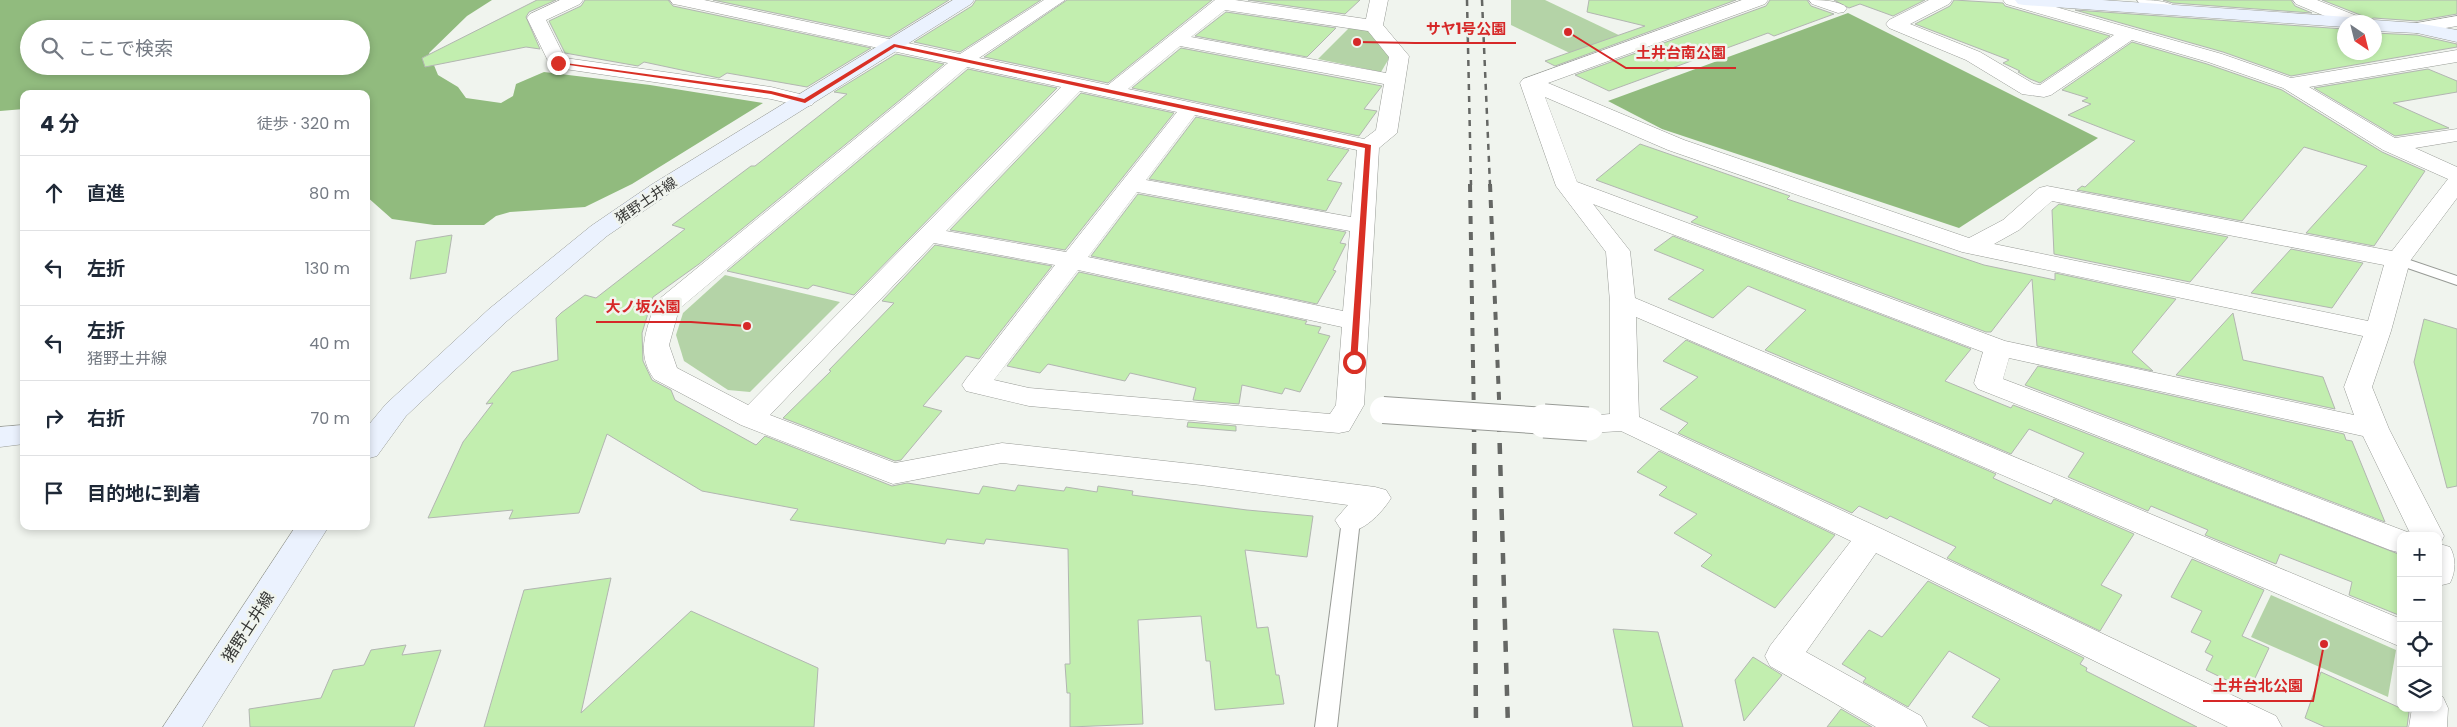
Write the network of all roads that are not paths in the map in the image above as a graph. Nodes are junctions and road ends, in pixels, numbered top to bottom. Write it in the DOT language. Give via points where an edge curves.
graph roads {
  1 [pos="574,0"];
  2 [pos="679,0"];
  3 [pos="965,0"];
  4 [pos="1056,0"];
  5 [pos="1379,0"];
  6 [pos="1759,0"];
  7 [pos="1818,0"];
  8 [pos="1942,0"];
  9 [pos="2012,0"];
  10 [pos="2024,0"];
  11 [pos="2146,0"];
  12 [pos="2302,0"];
  13 [pos="1224,2"];
  14 [pos="1838,8"];
  15 [pos="2169,9"];
  16 [pos="2339,15"];
  17 [pos="2337,21"];
  18 [pos="2457,21"];
  19 [pos="2382,25"];
  20 [pos="1374,26"];
  21 [pos="2417,28"];
  22 [pos="2128,34"];
  23 [pos="2457,36"];
  24 [pos="1177,40"];
  25 [pos="894,45"];
  26 [pos="2457,56"];
  27 [pos="963,60"];
  28 [pos="1395,80"];
  29 [pos="1530,83"];
  30 [pos="1075,84"];
  31 [pos="2290,84"];
  32 [pos="1113,91"];
  33 [pos="805,101"];
  34 [pos="1190,108"];
  35 [pos="2457,135"];
  36 [pos="2391,145"];
  37 [pos="1368,146"];
  38 [pos="2457,175"];
  39 [pos="2457,183"];
  40 [pos="1131,184"];
  41 [pos="1567,186"];
  42 [pos="1364,226"];
  43 [pos="929,235"];
  44 [pos="1971,247"];
  45 [pos="2398,260"];
  46 [pos="1072,261"];
  47 [pos="2457,281"];
  48 [pos="1623,302"];
  49 [pos="1357,322"];
  50 [pos="2378,332"];
  51 [pos="1998,348"];
  52 [pos="1350,405"];
  53 [pos="396,410"];
  54 [pos="370,411"];
  55 [pos="751,418"];
  56 [pos="1625,422"];
  57 [pos="2374,429"];
  58 [pos="20,434"];
  59 [pos="0,437"];
  60 [pos="370,444"];
  61 [pos="1351,520"];
  62 [pos="310,530"];
  63 [pos="2424,532"];
  64 [pos="1871,538"];
  65 [pos="2397,540"];
  66 [pos="2397,632"];
  67 [pos="2430,712"];
  68 [pos="182,727"];
  69 [pos="1326,727"];
  70 [pos="1908,727"];
  71 [pos="2263,727"];
  72 [pos="2428,727"];
  1 -- 33 [label="street" via="536,18 558,63 771,93"];
  2 -- 25 [label="street"];
  3 -- 25 [label="main road, 猪野土井線"];
  4 -- 27 [label="street"];
  5 -- 20 [label="street"];
  6 -- 29 [label="street"];
  7 -- 14 [label="street"];
  8 -- 22 [label="street" via="1895,24 1973,56 2028,90 2044,91"];
  9 -- 22 [label="street"];
  10 -- 15 [label="main road"];
  11 -- 15 [label="street"];
  12 -- 16 [label="street"];
  13 -- 20 [label="street"];
  13 -- 24 [label="street"];
  15 -- 17 [label="main road"];
  18 -- 21 [label="street"];
  19 -- 21 [label="main road"];
  20 -- 28 [label="street" via="1399,56"];
  21 -- 23 [label="main road"];
  22 -- 31 [label="street"];
  24 -- 28 [label="street"];
  24 -- 32 [label="street"];
  25 -- 27 [label="street"];
  25 -- 33 [label="main road, 猪野土井線"];
  26 -- 31 [label="street"];
  27 -- 30 [label="street"];
  27 -- 55 [label="street" via="667,306 656,345 664,373"];
  28 -- 37 [label="street" via="1386,133"];
  29 -- 41 [label="street"];
  29 -- 44 [label="street" via="1676,146"];
  30 -- 32 [label="street"];
  30 -- 43 [label="street"];
  31 -- 36 [label="street"];
  32 -- 34 [label="street"];
  33 -- 53 [label="main road, 猪野土井線" via="659,190 599,231 498,315"];
  34 -- 37 [label="street"];
  34 -- 40 [label="street"];
  35 -- 36 [label="street"];
  36 -- 38 [label="street"];
  37 -- 42 [label="street"];
  39 -- 45 [label="street"];
  40 -- 42 [label="street"];
  40 -- 46 [label="street"];
  41 -- 48 [label="street" via="1618,251"];
  41 -- 51 [label="street"];
  42 -- 49 [label="street"];
  43 -- 46 [label="street"];
  43 -- 55 [label="street"];
  44 -- 45 [label="street" via="2011,225 2047,193"];
  44 -- 50 [label="street"];
  45 -- 47 [label="lane"];
  45 -- 50 [label="street"];
  46 -- 49 [label="street"];
  46 -- 52 [label="street" via="976,385 1029,397 1339,424"];
  48 -- 56 [label="street"];
  48 -- 66 [label="street"];
  49 -- 52 [label="street"];
  50 -- 57 [label="street" via="2358,387"];
  51 -- 57 [label="street"];
  51 -- 65 [label="street" via="1988,383"];
  52 -- 56 [label="street, bridge" via="1588,424"];
  53 -- 54 [label="main road"];
  53 -- 60 [label="main road, 猪野土井線"];
  55 -- 61 [label="street" via="893,474 1002,453 1375,498"];
  56 -- 64 [label="street"];
  57 -- 63 [label="street"];
  58 -- 59 [label="main road"];
  61 -- 69 [label="lane"];
  62 -- 68 [label="main road, 猪野土井線"];
  64 -- 70 [label="street" via="1783,656"];
  64 -- 71 [label="street"];
  67 -- 72 [label="street"];
}
